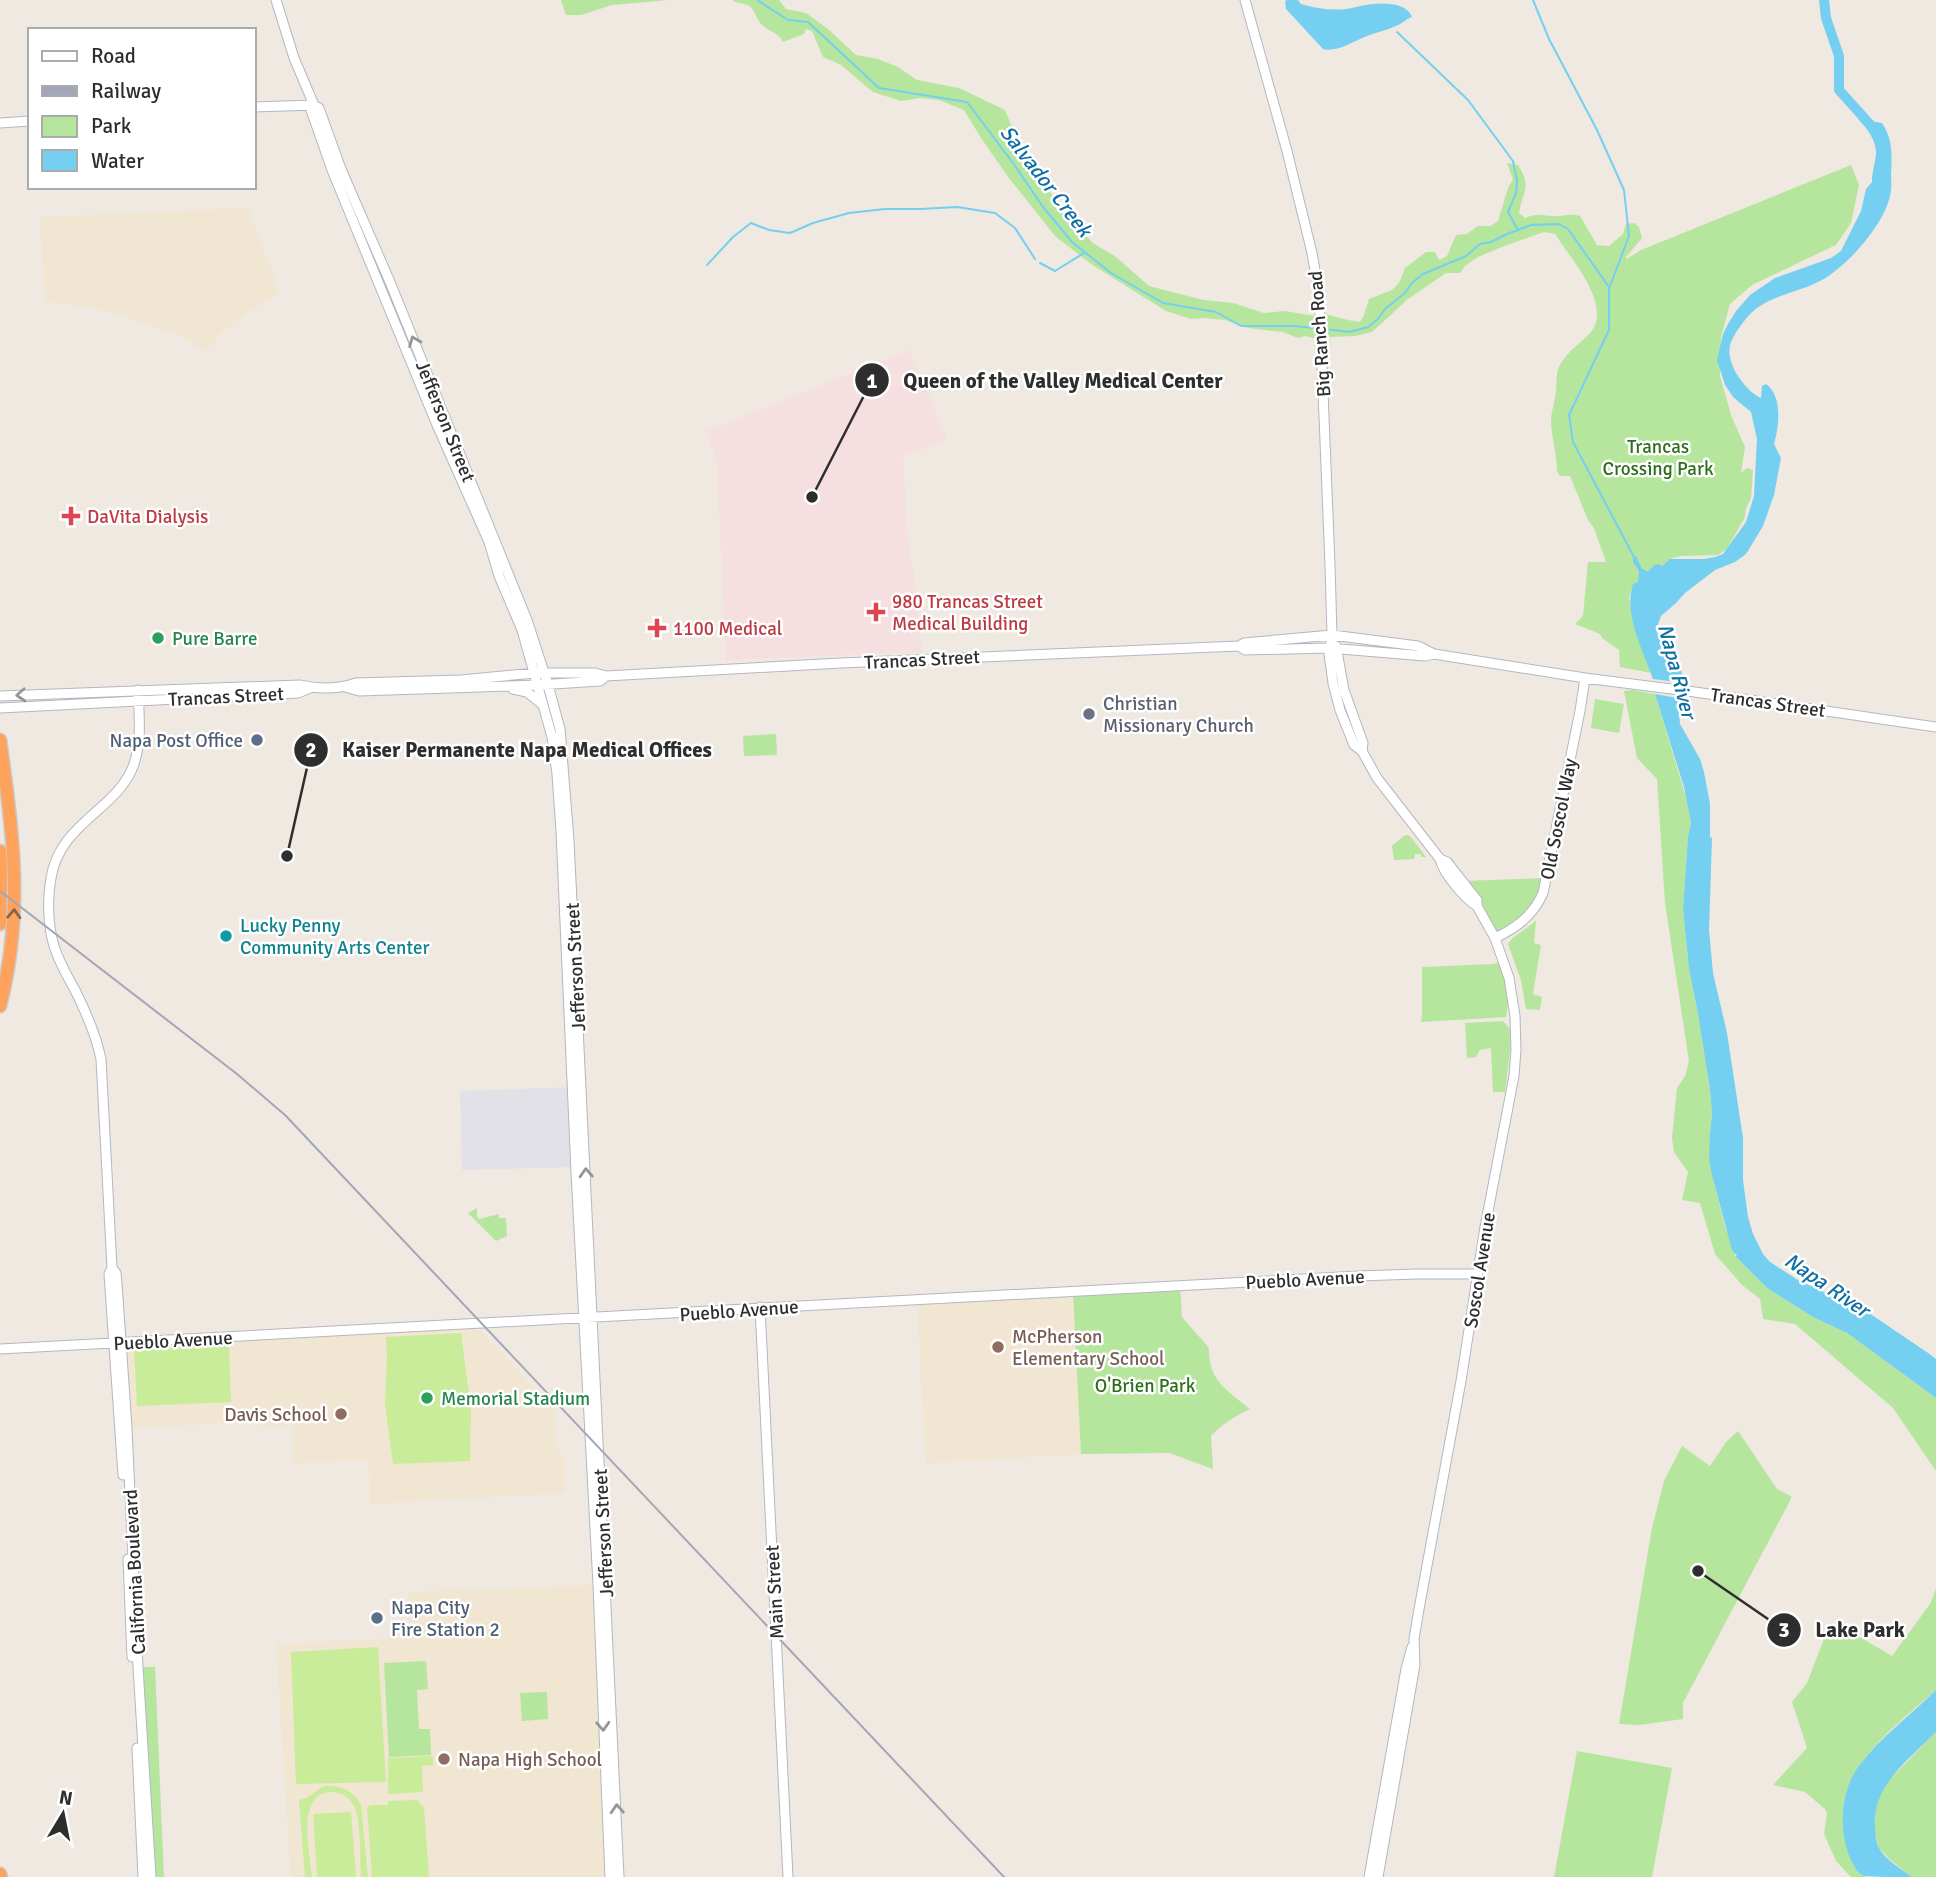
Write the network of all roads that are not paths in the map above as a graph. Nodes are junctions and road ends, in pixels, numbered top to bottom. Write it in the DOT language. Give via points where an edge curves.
graph roads {
  1 [pos="276,0"];
  2 [pos="1245,0"];
  3 [pos="314,105"];
  4 [pos="256,107"];
  5 [pos="28,121"];
  6 [pos="0,123"];
  7 [pos="1332,635"];
  8 [pos="1239,646"];
  9 [pos="1278,648"];
  10 [pos="1333,649"];
  11 [pos="1370,650"];
  12 [pos="529,651"];
  13 [pos="1434,654"];
  14 [pos="539,655"];
  15 [pos="1330,664"];
  16 [pos="540,673"];
  17 [pos="572,674"];
  18 [pos="509,676"];
  19 [pos="606,676"];
  20 [pos="1585,678"];
  21 [pos="431,684"];
  22 [pos="564,684"];
  23 [pos="501,685"];
  24 [pos="538,685"];
  25 [pos="548,685"];
  26 [pos="1343,685"];
  27 [pos="263,687"];
  28 [pos="312,687"];
  29 [pos="345,687"];
  30 [pos="91,692"];
  31 [pos="138,695"];
  32 [pos="0,696"];
  33 [pos="236,696"];
  34 [pos="54,705"];
  35 [pos="549,706"];
  36 [pos="0,708"];
  37 [pos="1340,709"];
  38 [pos="1936,727"];
  39 [pos="1360,736"];
  40 [pos="0,740"];
  41 [pos="1362,751"];
  42 [pos="0,851"];
  43 [pos="0,924"];
  44 [pos="1495,938"];
  45 [pos="0,1006"];
  46 [pos="1477,1274"];
  47 [pos="760,1307"];
  48 [pos="588,1318"];
  49 [pos="117,1343"];
  50 [pos="0,1349"];
  51 [pos="1415,1639"];
  52 [pos="143,1877"];
  53 [pos="151,1877"];
  54 [pos="610,1877"];
  55 [pos="619,1877"];
  56 [pos="788,1877"];
  57 [pos="1369,1877"];
  58 [pos="1378,1877"];
  1 -- 3 [label="main road, Jefferson Street"];
  2 -- 7 [label="main road, Big Ranch Road" via="1320,293"];
  3 -- 4 [label="main road"];
  3 -- 12 [label="main road, Jefferson Street" via="311,110 332,170"];
  14 -- 3 [label="main road, Jefferson Street, one-way" via="496,540"];
  5 -- 6 [label="main road"];
  7 -- 8 [label="main road, Trancas Street"];
  7 -- 10 [label="main road, Soscol Avenue"];
  7 -- 13 [label="main road, Trancas Street" via="1418,646"];
  8 -- 9 [label="main road, Trancas Street" via="1245,650"];
  8 -- 19 [label="main road, Trancas Street"];
  9 -- 10 [label="main road, Trancas Street"];
  9 -- 15 [label="main road" via="1317,654"];
  10 -- 11 [label="main road, Trancas Street"];
  10 -- 15 [label="main road, Soscol Avenue"];
  10 -- 26 [label="main road, Soscol Avenue"];
  11 -- 13 [label="main road, Trancas Street"];
  11 -- 26 [label="main road" via="1348,657"];
  12 -- 16 [label="main road, Jefferson Street"];
  12 -- 18 [label="main road" via="522,669"];
  13 -- 20 [label="main road, Trancas Street"];
  14 -- 16 [label="main road, Jefferson Street"];
  14 -- 17 [label="main road"];
  15 -- 37 [label="main road, Soscol Avenue"];
  16 -- 17 [label="main road, Trancas Street"];
  16 -- 18 [label="main road, Trancas Street"];
  16 -- 24 [label="main road, Jefferson Street"];
  16 -- 25 [label="main road, Jefferson Street"];
  17 -- 19 [label="main road, Trancas Street"];
  18 -- 21 [label="main road, Trancas Street"];
  19 -- 22 [label="main road, Trancas Street" via="600,681"];
  20 -- 38 [label="main road, Trancas Street"];
  20 -- 44 [label="main road, Old Soscol Way" via="1543,893 1520,925"];
  21 -- 23 [label="main road, Trancas Street"];
  21 -- 29 [label="main road, Trancas Street" via="356,683"];
  21 -- 29 [label="main road, Trancas Street" via="359,691"];
  22 -- 25 [label="main road, Trancas Street"];
  22 -- 35 [label="main road"];
  23 -- 24 [label="main road, Trancas Street"];
  23 -- 35 [label="main road" via="527,692"];
  24 -- 25 [label="main road, Trancas Street"];
  24 -- 35 [label="main road, Jefferson Street"];
  25 -- 35 [label="main road, Jefferson Street"];
  26 -- 39 [label="main road, Soscol Avenue"];
  27 -- 28 [label="main road, Trancas Street"];
  27 -- 31 [label="main road, Trancas Street"];
  27 -- 33 [label="main road"];
  28 -- 29 [label="main road, Trancas Street"];
  28 -- 33 [label="main road, Trancas Street" via="298,693"];
  30 -- 31 [label="main road, Trancas Street"];
  30 -- 32 [label="main road, Trancas Street, one-way"];
  30 -- 34 [label="main road"];
  31 -- 33 [label="main road, Trancas Street"];
  31 -- 34 [label="main road, Trancas Street"];
  31 -- 49 [label="main road, California Boulevard" via="139,743 134,764 110,797 73,832 57,857 50,884 54,947 95,1034 101,1059"];
  34 -- 36 [label="main road, Trancas Street"];
  35 -- 48 [label="main road, Jefferson Street" via="560,729 569,831"];
  37 -- 39 [label="main road"];
  37 -- 41 [label="main road, Soscol Avenue" via="1354,744"];
  39 -- 41 [label="main road, Soscol Avenue"];
  45 -- 40 [label="highway, one-way" via="15,906 13,840"];
  41 -- 44 [label="main road, Soscol Avenue" via="1377,778 1477,900"];
  42 -- 43 [label="highway"];
  44 -- 46 [label="main road, Soscol Avenue" via="1512,993 1516,1050"];
  46 -- 47 [label="main road, Pueblo Avenue"];
  46 -- 51 [label="main road, Soscol Avenue"];
  47 -- 48 [label="main road, Pueblo Avenue"];
  47 -- 56 [label="main road, Main Street"];
  48 -- 49 [label="main road, Pueblo Avenue"];
  48 -- 54 [label="main road, Jefferson Street, one-way"];
  55 -- 48 [label="main road, Jefferson Street, one-way"];
  49 -- 50 [label="main road, Pueblo Avenue"];
  49 -- 52 [label="main road, California Boulevard"];
  49 -- 53 [label="main road, California Boulevard" via="127,1428"];
  51 -- 57 [label="main road, Soscol Avenue"];
  51 -- 58 [label="main road, Soscol Avenue" via="1415,1665"];
}
